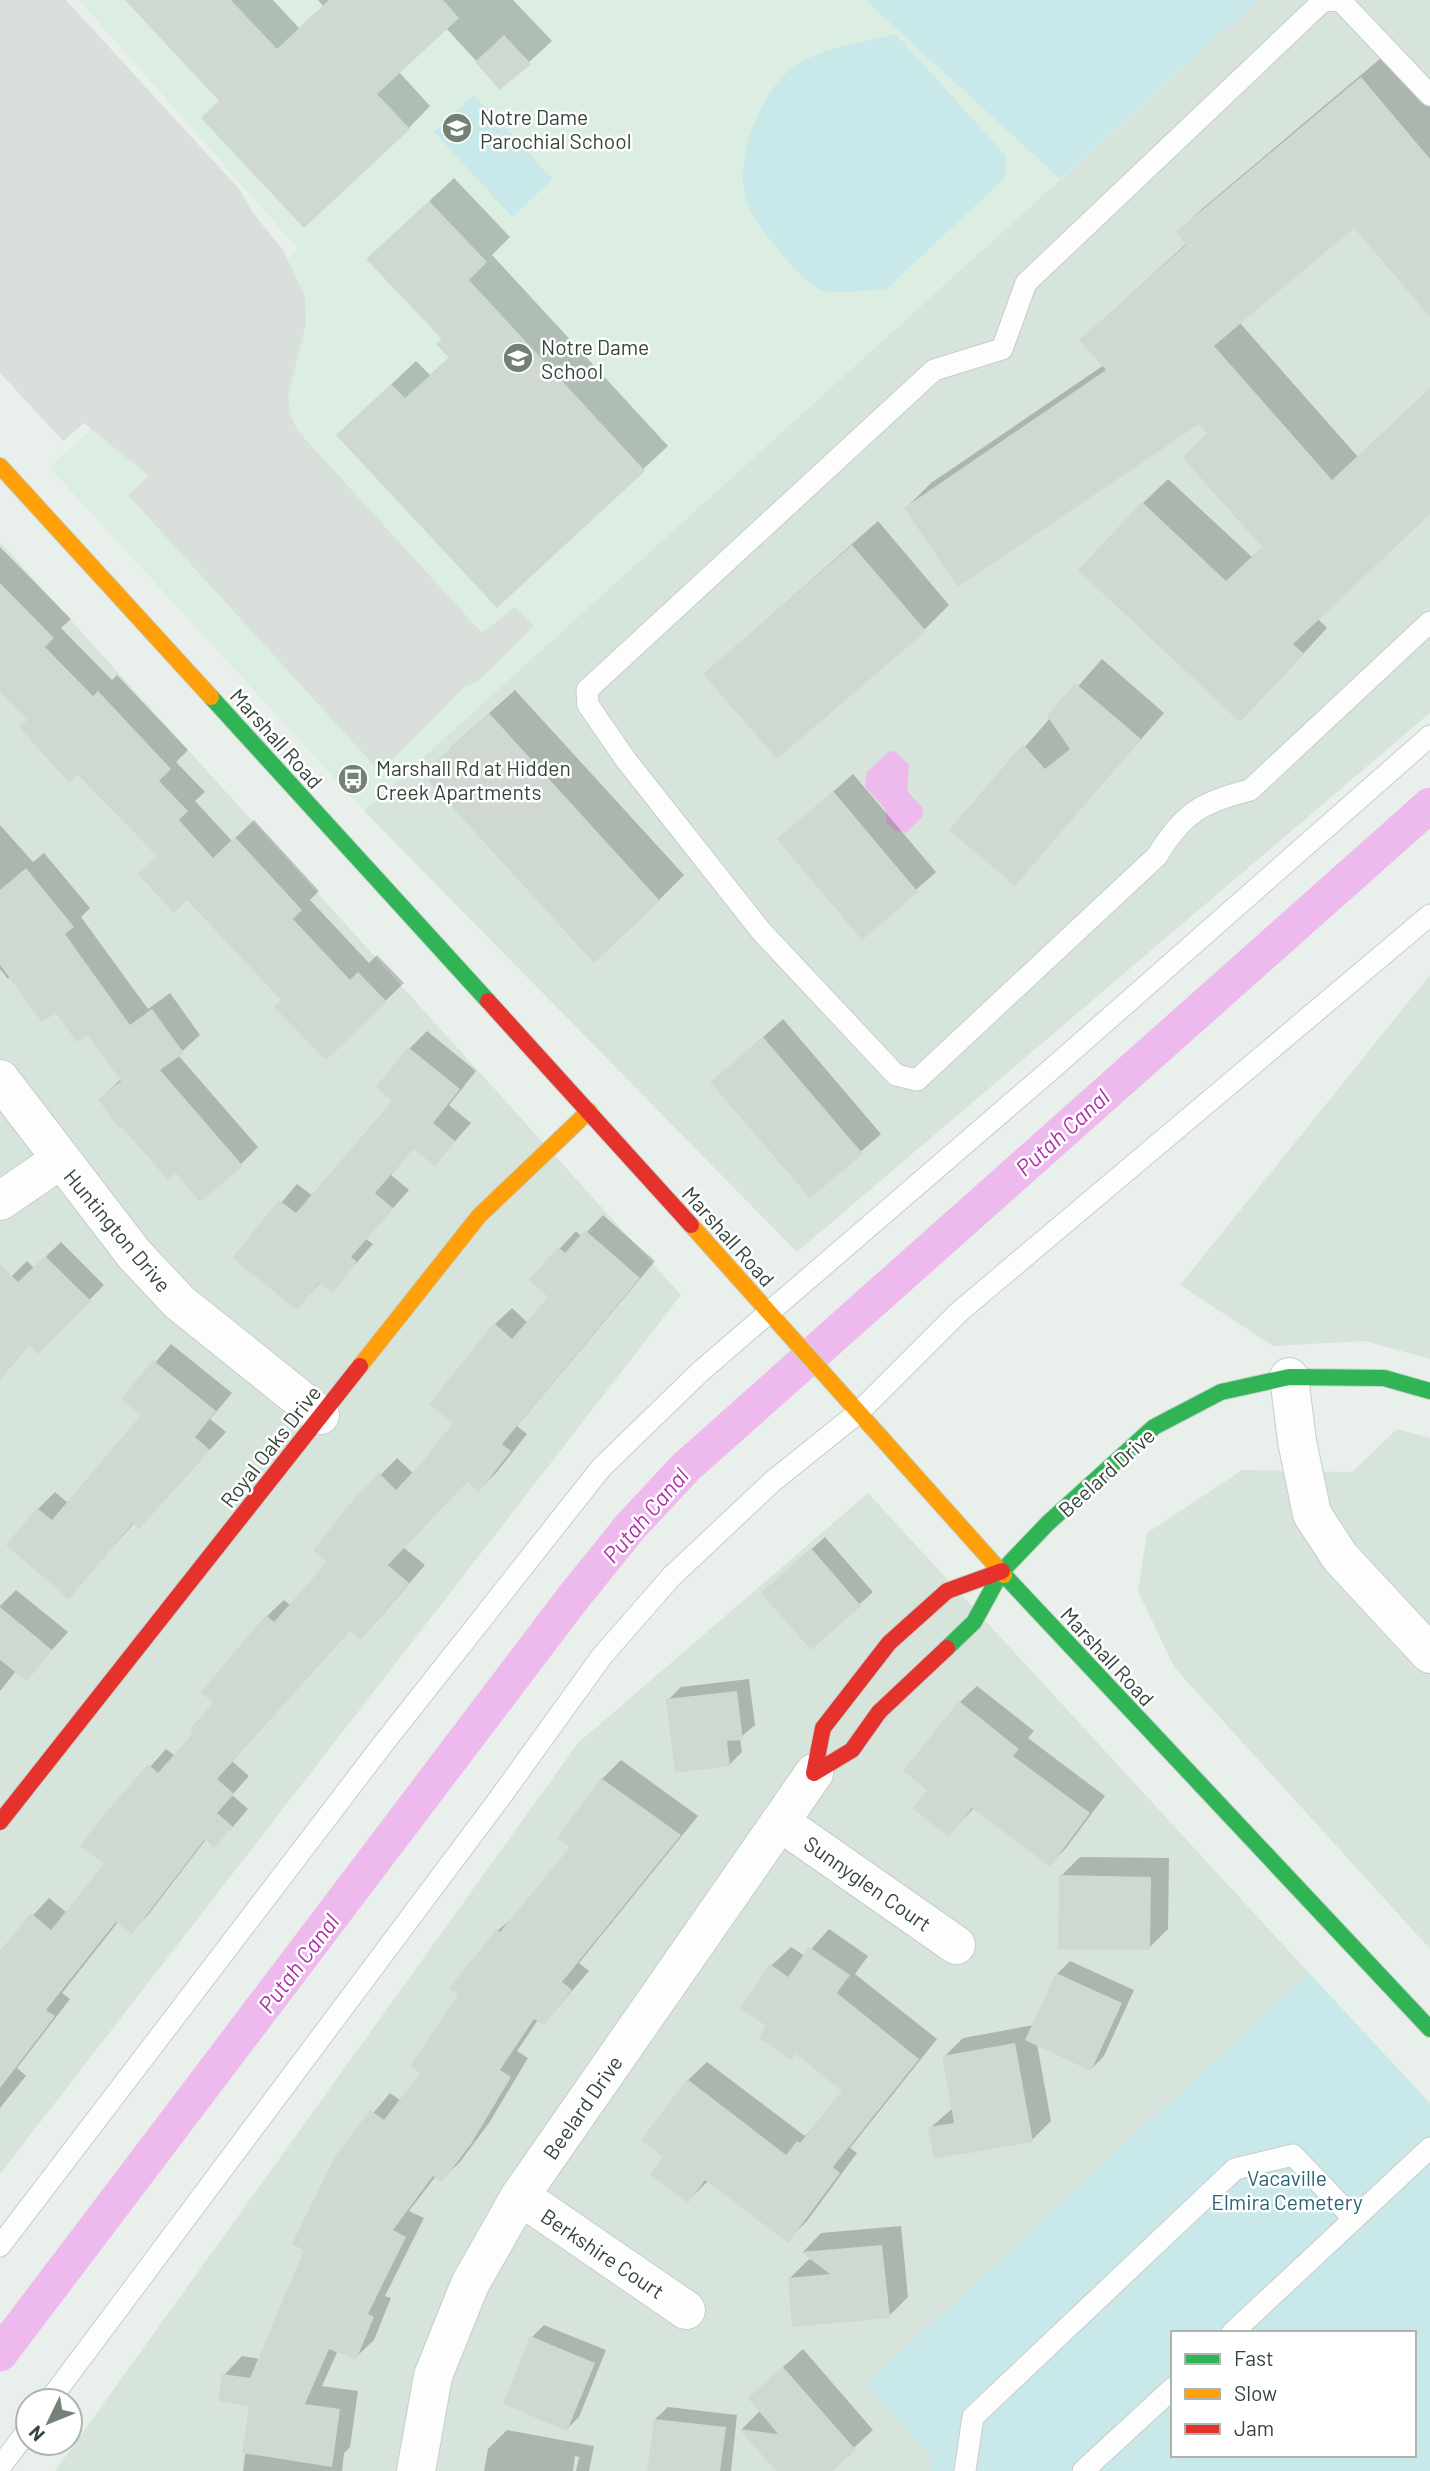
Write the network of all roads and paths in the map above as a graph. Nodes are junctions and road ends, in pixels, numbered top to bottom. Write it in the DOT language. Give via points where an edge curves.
graph roads {
  1 [pos="1430,95"];
  2 [pos="0,466"];
  3 [pos="1430,622"];
  4 [pos="1430,736"];
  5 [pos="1430,915"];
  6 [pos="0,1079"];
  7 [pos="589,1111"];
  8 [pos="60,1160"];
  9 [pos="0,1201"];
  10 [pos="771,1314"];
  11 [pos="1289,1377"];
  12 [pos="1430,1391"];
  13 [pos="853,1406"];
  14 [pos="320,1415"];
  15 [pos="1002,1571"];
  16 [pos="1430,1654"];
  17 [pos="814,1773"];
  18 [pos="0,1822"];
  19 [pos="780,1822"];
  20 [pos="957,1945"];
  21 [pos="1430,2029"];
  22 [pos="1430,2148"];
  23 [pos="520,2196"];
  24 [pos="1354,2219"];
  25 [pos="0,2246"];
  26 [pos="687,2310"];
  27 [pos="1234,2331"];
  28 [pos="59,2387"];
  29 [pos="1171,2390"];
  30 [pos="14,2448"];
  31 [pos="0,2467"];
  32 [pos="970,2467"];
  33 [pos="416,2471"];
  34 [pos="1083,2471"];
  1 -- 3 [label="lane" via="1340,0 1323,2 1026,283 1002,349 934,370 587,690 588,705 761,931 896,1074 917,1080 1157,856 1185,818 1213,800 1250,790"];
  2 -- 7 [label="street, Marshall Road"];
  4 -- 10 [label="lane"];
  5 -- 13 [label="lane"];
  6 -- 8 [label="street, Huntington Drive"];
  7 -- 10 [label="street, Marshall Road"];
  7 -- 14 [label="street, Royal Oaks Drive" via="479,1216"];
  8 -- 9 [label="street"];
  8 -- 14 [label="street, Huntington Drive" via="134,1254 179,1302"];
  10 -- 13 [label="street, Marshall Road"];
  10 -- 25 [label="lane" via="652,1416 576,1498"];
  11 -- 12 [label="street, Beelard Drive" via="1384,1378"];
  11 -- 15 [label="street, Beelard Drive" via="1221,1392 1154,1427"];
  11 -- 16 [label="street" via="1312,1514 1340,1557"];
  13 -- 15 [label="street, Marshall Road"];
  13 -- 28 [label="lane" via="682,1567 602,1656"];
  14 -- 18 [label="street, Royal Oaks Drive"];
  15 -- 17 [label="street, Beelard Drive" via="974,1622 879,1712 852,1750"];
  15 -- 17 [label="street, Beelard Drive" via="947,1591 889,1643 823,1728"];
  15 -- 21 [label="street, Marshall Road"];
  17 -- 19 [label="street, Beelard Drive"];
  19 -- 20 [label="street, Sunnyglen Court"];
  19 -- 23 [label="street, Beelard Drive"];
  22 -- 24 [label="lane"];
  23 -- 26 [label="street, Berkshire Court"];
  23 -- 33 [label="street, Beelard Drive" via="470,2284 433,2376"];
  24 -- 27 [label="lane"];
  24 -- 32 [label="lane" via="1293,2155 1236,2169 973,2417"];
  29 -- 34 [label="lane"];
  30 -- 31 [label="lane"];
}
